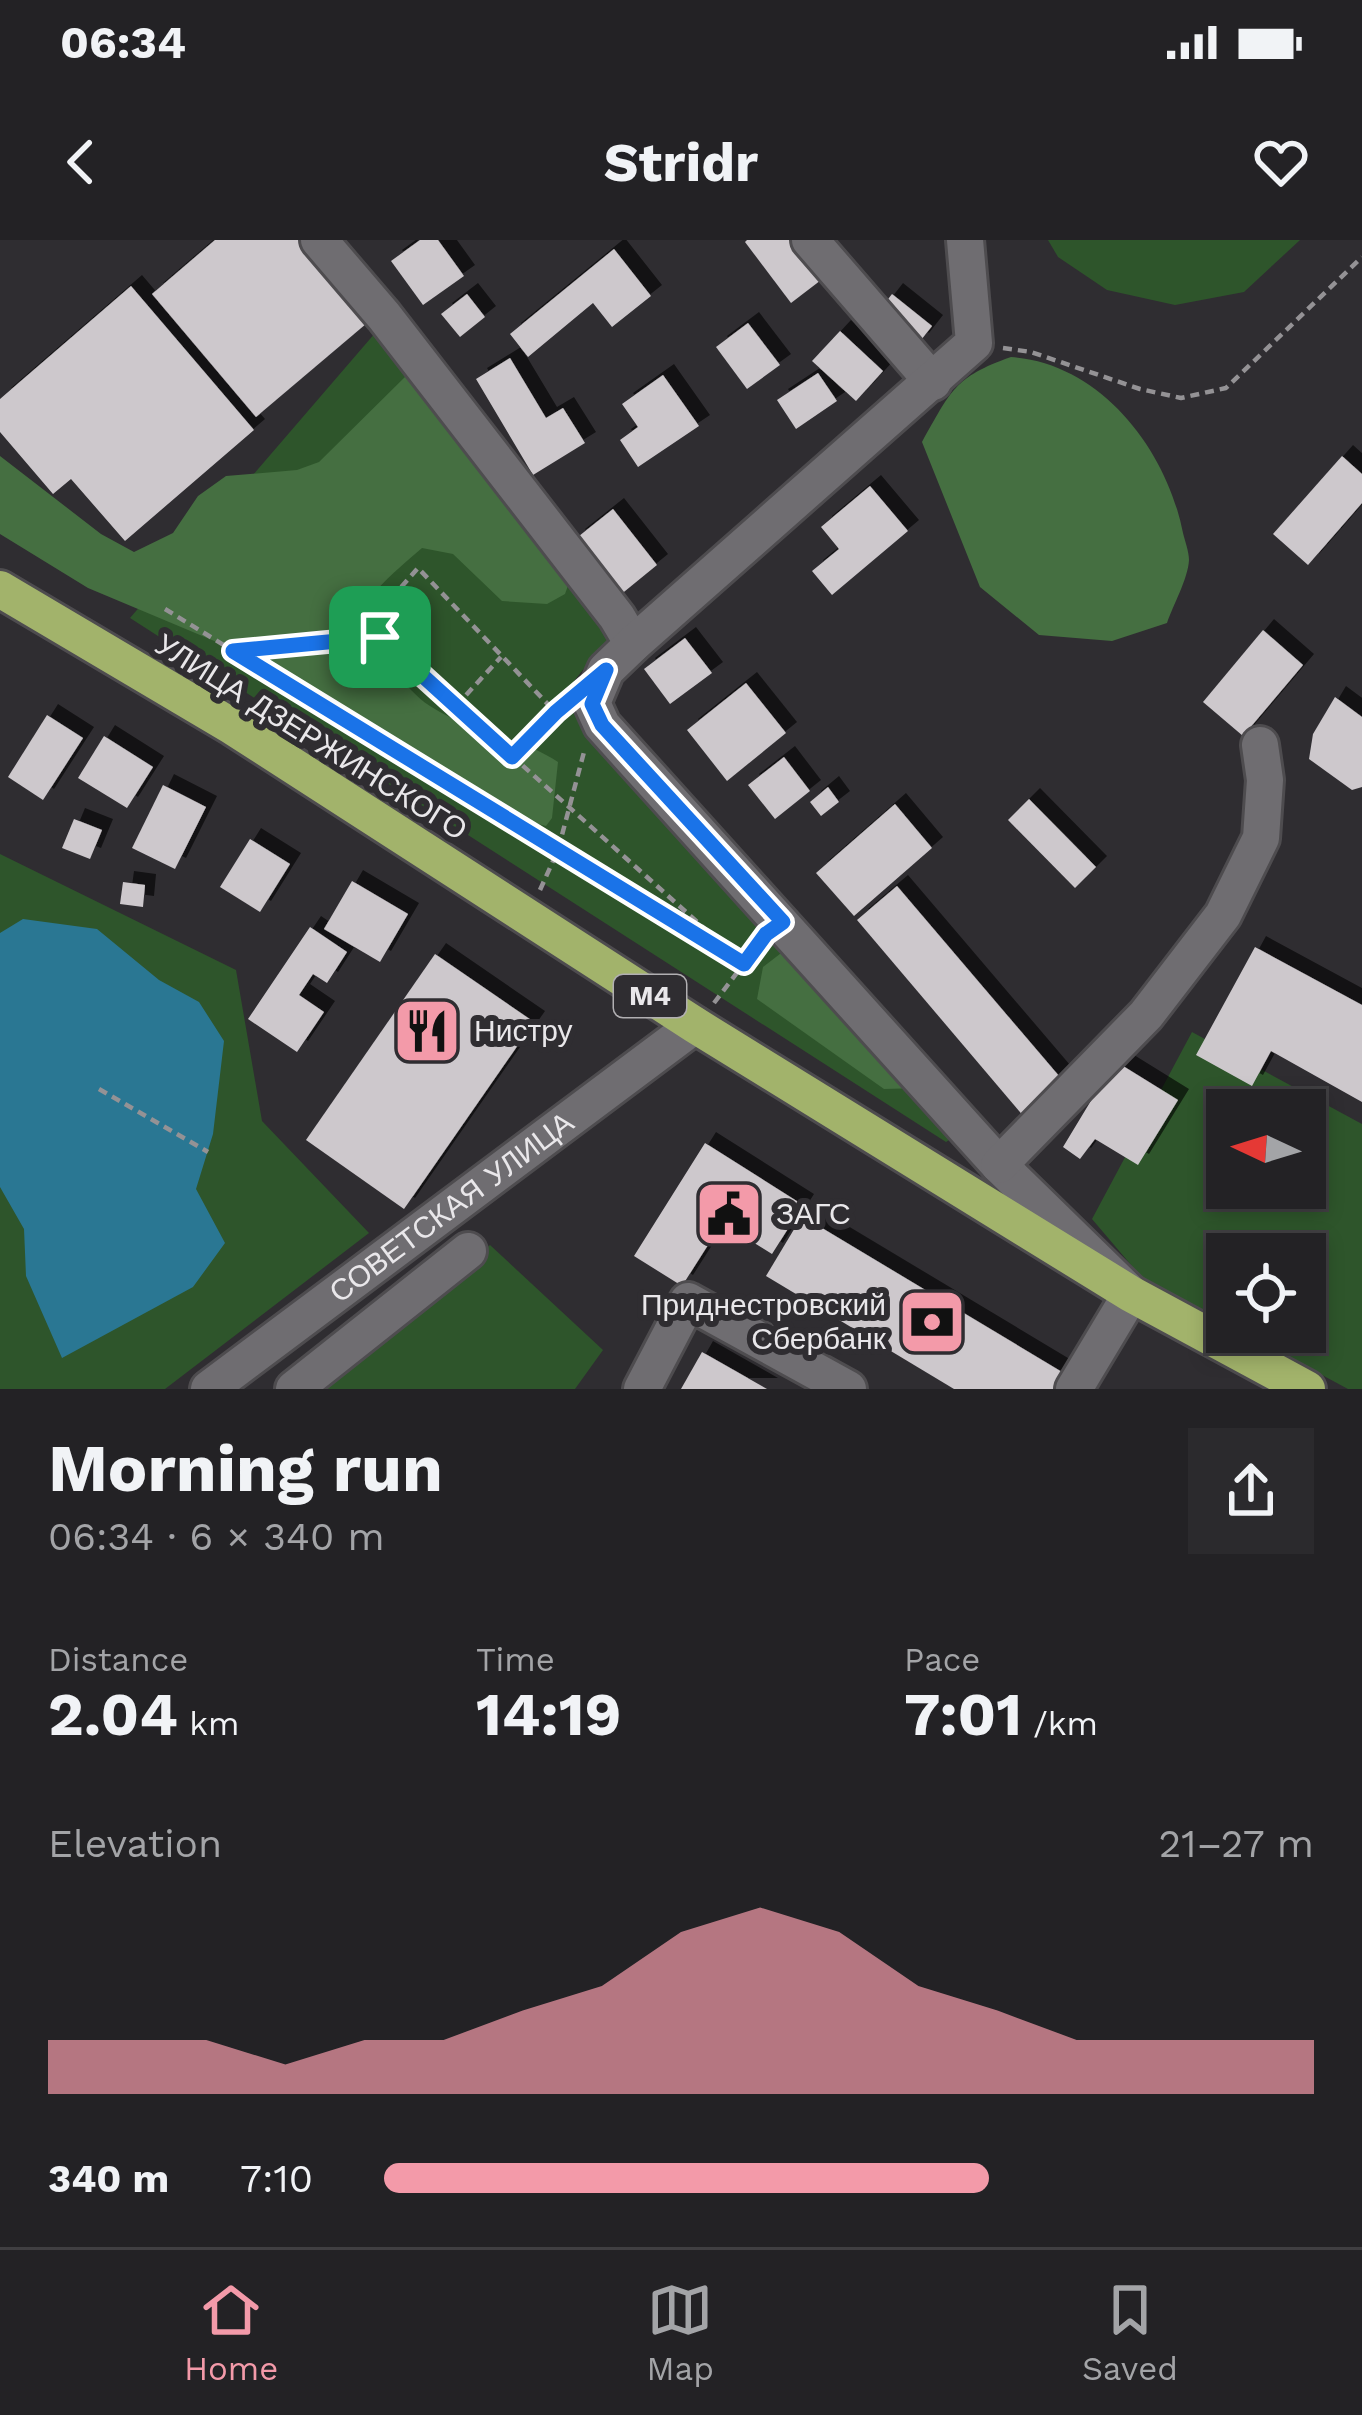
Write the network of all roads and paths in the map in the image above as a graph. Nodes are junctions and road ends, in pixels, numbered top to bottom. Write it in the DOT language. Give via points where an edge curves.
graph roads {
  1 [pos="319,240"];
  2 [pos="810,240"];
  3 [pos="964,240"];
  4 [pos="1362,256"];
  5 [pos="974,343"];
  6 [pos="933,382"];
  7 [pos="418,568"];
  8 [pos="0,589"];
  9 [pos="165,609"];
  10 [pos="380,637"];
  11 [pos="633,644"];
  12 [pos="233,651"];
  13 [pos="502,655"];
  14 [pos="456,706"];
  15 [pos="556,712"];
  16 [pos="602,725"];
  17 [pos="1260,745"];
  18 [pos="512,757"];
  19 [pos="569,808"];
  20 [pos="558,850"];
  21 [pos="527,917"];
  22 [pos="783,922"];
  23 [pos="744,964"];
  24 [pos="694,1025"];
  25 [pos="99,1089"];
  26 [pos="208,1152"];
  27 [pos="999,1165"];
  28 [pos="468,1251"];
  29 [pos="359,1276"];
  30 [pos="1130,1294"];
  31 [pos="395,1309"];
  32 [pos="209,1389"];
  33 [pos="294,1389"];
  34 [pos="642,1389"];
  35 [pos="848,1389"];
  36 [pos="1074,1389"];
  37 [pos="1307,1389"];
  1 -- 11 [label="street"];
  2 -- 6 [label="street"];
  3 -- 5 [label="street"];
  4 -- 5 [label="path" via="1226,388 1181,398"];
  5 -- 6 [label="street"];
  6 -- 11 [label="street"];
  7 -- 10 [label="path" via="367,626"];
  8 -- 21 [label="highway, УЛИЦА ДЗЕРЖИНСКОГО / M4"];
  9 -- 12 [label="path"];
  10 -- 12 [label="path"];
  10 -- 14 [label="path"];
  11 -- 16 [label="street" via="598,686 592,704"];
  12 -- 20 [label="path"];
  13 -- 14 [label="path"];
  14 -- 18 [label="path"];
  15 -- 18 [label="path"];
  16 -- 19 [label="path" via="589,732"];
  16 -- 22 [label="street, УЛИЦА ДЗЕРЖИНСКОГО"];
  17 -- 27 [label="street" via="1261,838 1223,915 1146,1015"];
  18 -- 19 [label="path"];
  19 -- 20 [label="path"];
  19 -- 23 [label="path"];
  20 -- 21 [label="path"];
  20 -- 23 [label="path"];
  21 -- 24 [label="highway, УЛИЦА ДЗЕРЖИНСКОГО / M4"];
  22 -- 23 [label="path"];
  22 -- 27 [label="street, УЛИЦА ДЗЕРЖИНСКОГО"];
  23 -- 24 [label="path"];
  24 -- 29 [label="street, СОВЕТСКАЯ УЛИЦА"];
  24 -- 30 [label="highway, УЛИЦА ДЗЕРЖИНСКОГО / M4"];
  25 -- 26 [label="path"];
  27 -- 30 [label="street, УЛИЦА ДЗЕРЖИНСКОГО"];
  28 -- 31 [label="street"];
  29 -- 31 [label="street"];
  29 -- 32 [label="street, СОВЕТСКАЯ УЛИЦА"];
  30 -- 36 [label="street"];
  30 -- 37 [label="highway, УЛИЦА ДЗЕРЖИНСКОГО / M4"];
  31 -- 33 [label="street"];
  34 -- 35 [label="street" via="688,1301"];
}
